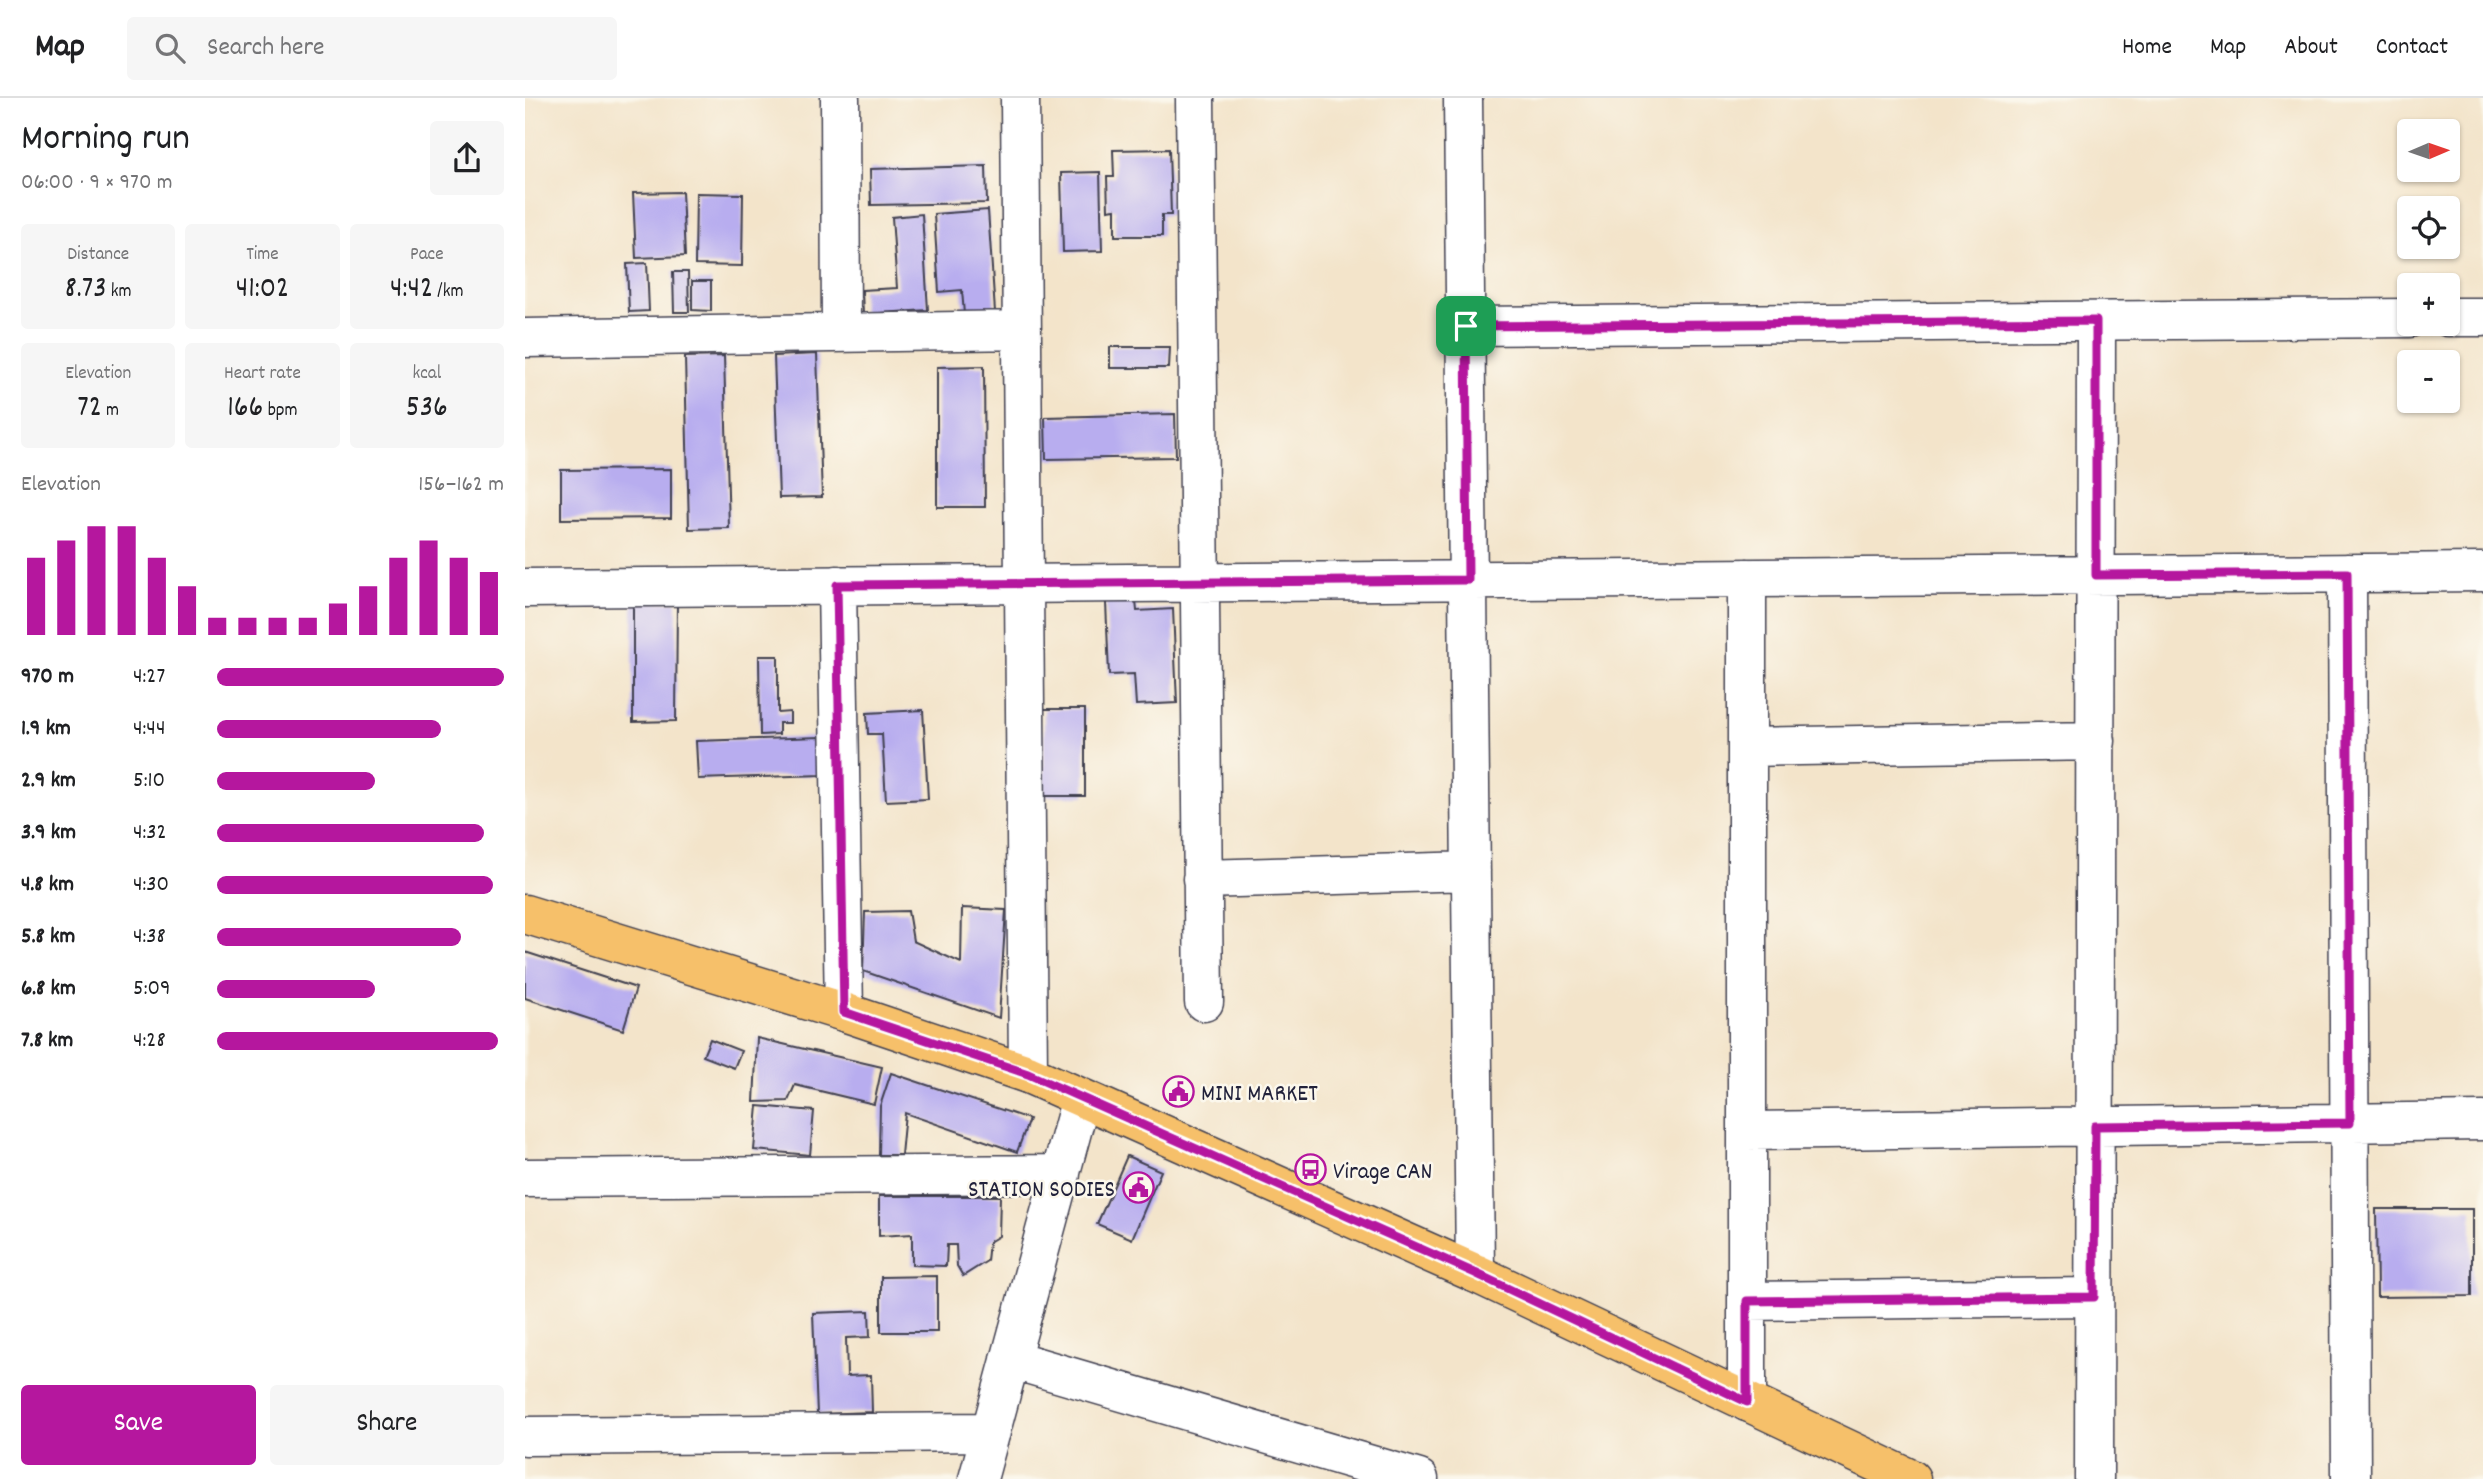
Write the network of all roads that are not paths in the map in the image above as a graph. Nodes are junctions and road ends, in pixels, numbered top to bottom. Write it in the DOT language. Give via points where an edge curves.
graph roads {
  1 [pos="840,98"];
  2 [pos="1020,98"];
  3 [pos="1195,98"];
  4 [pos="1463,98"];
  5 [pos="2460,317"];
  6 [pos="2483,317"];
  7 [pos="2397,318"];
  8 [pos="2096,321"];
  9 [pos="1466,326"];
  10 [pos="1022,330"];
  11 [pos="841,332"];
  12 [pos="525,338"];
  13 [pos="2483,572"];
  14 [pos="2347,573"];
  15 [pos="2096,575"];
  16 [pos="1747,578"];
  17 [pos="1468,580"];
  18 [pos="1200,583"];
  19 [pos="1024,584"];
  20 [pos="837,585"];
  21 [pos="525,588"];
  22 [pos="2096,741"];
  23 [pos="1747,747"];
  24 [pos="1471,871"];
  25 [pos="1202,879"];
  26 [pos="525,914"];
  27 [pos="1204,1002"];
  28 [pos="844,1012"];
  29 [pos="1028,1074"];
  30 [pos="1081,1098"];
  31 [pos="2483,1121"];
  32 [pos="2350,1123"];
  33 [pos="2095,1126"];
  34 [pos="1747,1131"];
  35 [pos="1061,1174"];
  36 [pos="525,1178"];
  37 [pos="1475,1273"];
  38 [pos="2094,1297"];
  39 [pos="1747,1301"];
  40 [pos="1010,1359"];
  41 [pos="1747,1402"];
  42 [pos="991,1432"];
  43 [pos="525,1436"];
  44 [pos="1908,1478"];
  45 [pos="978,1479"];
  46 [pos="1419,1479"];
  47 [pos="2094,1479"];
  48 [pos="2351,1479"];
  1 -- 11 [label="street"];
  2 -- 10 [label="street"];
  3 -- 18 [label="street"];
  4 -- 9 [label="street"];
  5 -- 6 [label="street"];
  7 -- 8 [label="street"];
  8 -- 9 [label="street"];
  8 -- 15 [label="street"];
  9 -- 17 [label="street"];
  10 -- 11 [label="street"];
  10 -- 19 [label="street"];
  11 -- 12 [label="street"];
  13 -- 14 [label="street"];
  14 -- 15 [label="street"];
  14 -- 32 [label="street"];
  15 -- 16 [label="street"];
  15 -- 22 [label="street"];
  16 -- 17 [label="street"];
  16 -- 23 [label="street"];
  17 -- 18 [label="street"];
  17 -- 24 [label="street"];
  18 -- 19 [label="street"];
  18 -- 25 [label="street"];
  19 -- 20 [label="street"];
  19 -- 29 [label="street"];
  20 -- 21 [label="street"];
  20 -- 28 [label="street"];
  22 -- 23 [label="street"];
  22 -- 33 [label="street"];
  23 -- 34 [label="street"];
  24 -- 25 [label="street"];
  24 -- 37 [label="street"];
  25 -- 27 [label="street"];
  26 -- 28 [label="main road"];
  28 -- 29 [label="main road"];
  29 -- 30 [label="main road"];
  30 -- 35 [label="street"];
  30 -- 37 [label="main road"];
  31 -- 32 [label="street"];
  32 -- 33 [label="street"];
  32 -- 48 [label="street"];
  33 -- 34 [label="street"];
  33 -- 38 [label="street"];
  34 -- 39 [label="street"];
  35 -- 36 [label="street"];
  35 -- 40 [label="street"];
  37 -- 41 [label="main road"];
  38 -- 39 [label="street"];
  38 -- 47 [label="street"];
  39 -- 41 [label="street"];
  40 -- 42 [label="street"];
  40 -- 46 [label="street"];
  41 -- 44 [label="main road"];
  42 -- 43 [label="street"];
  42 -- 45 [label="street"];
}
